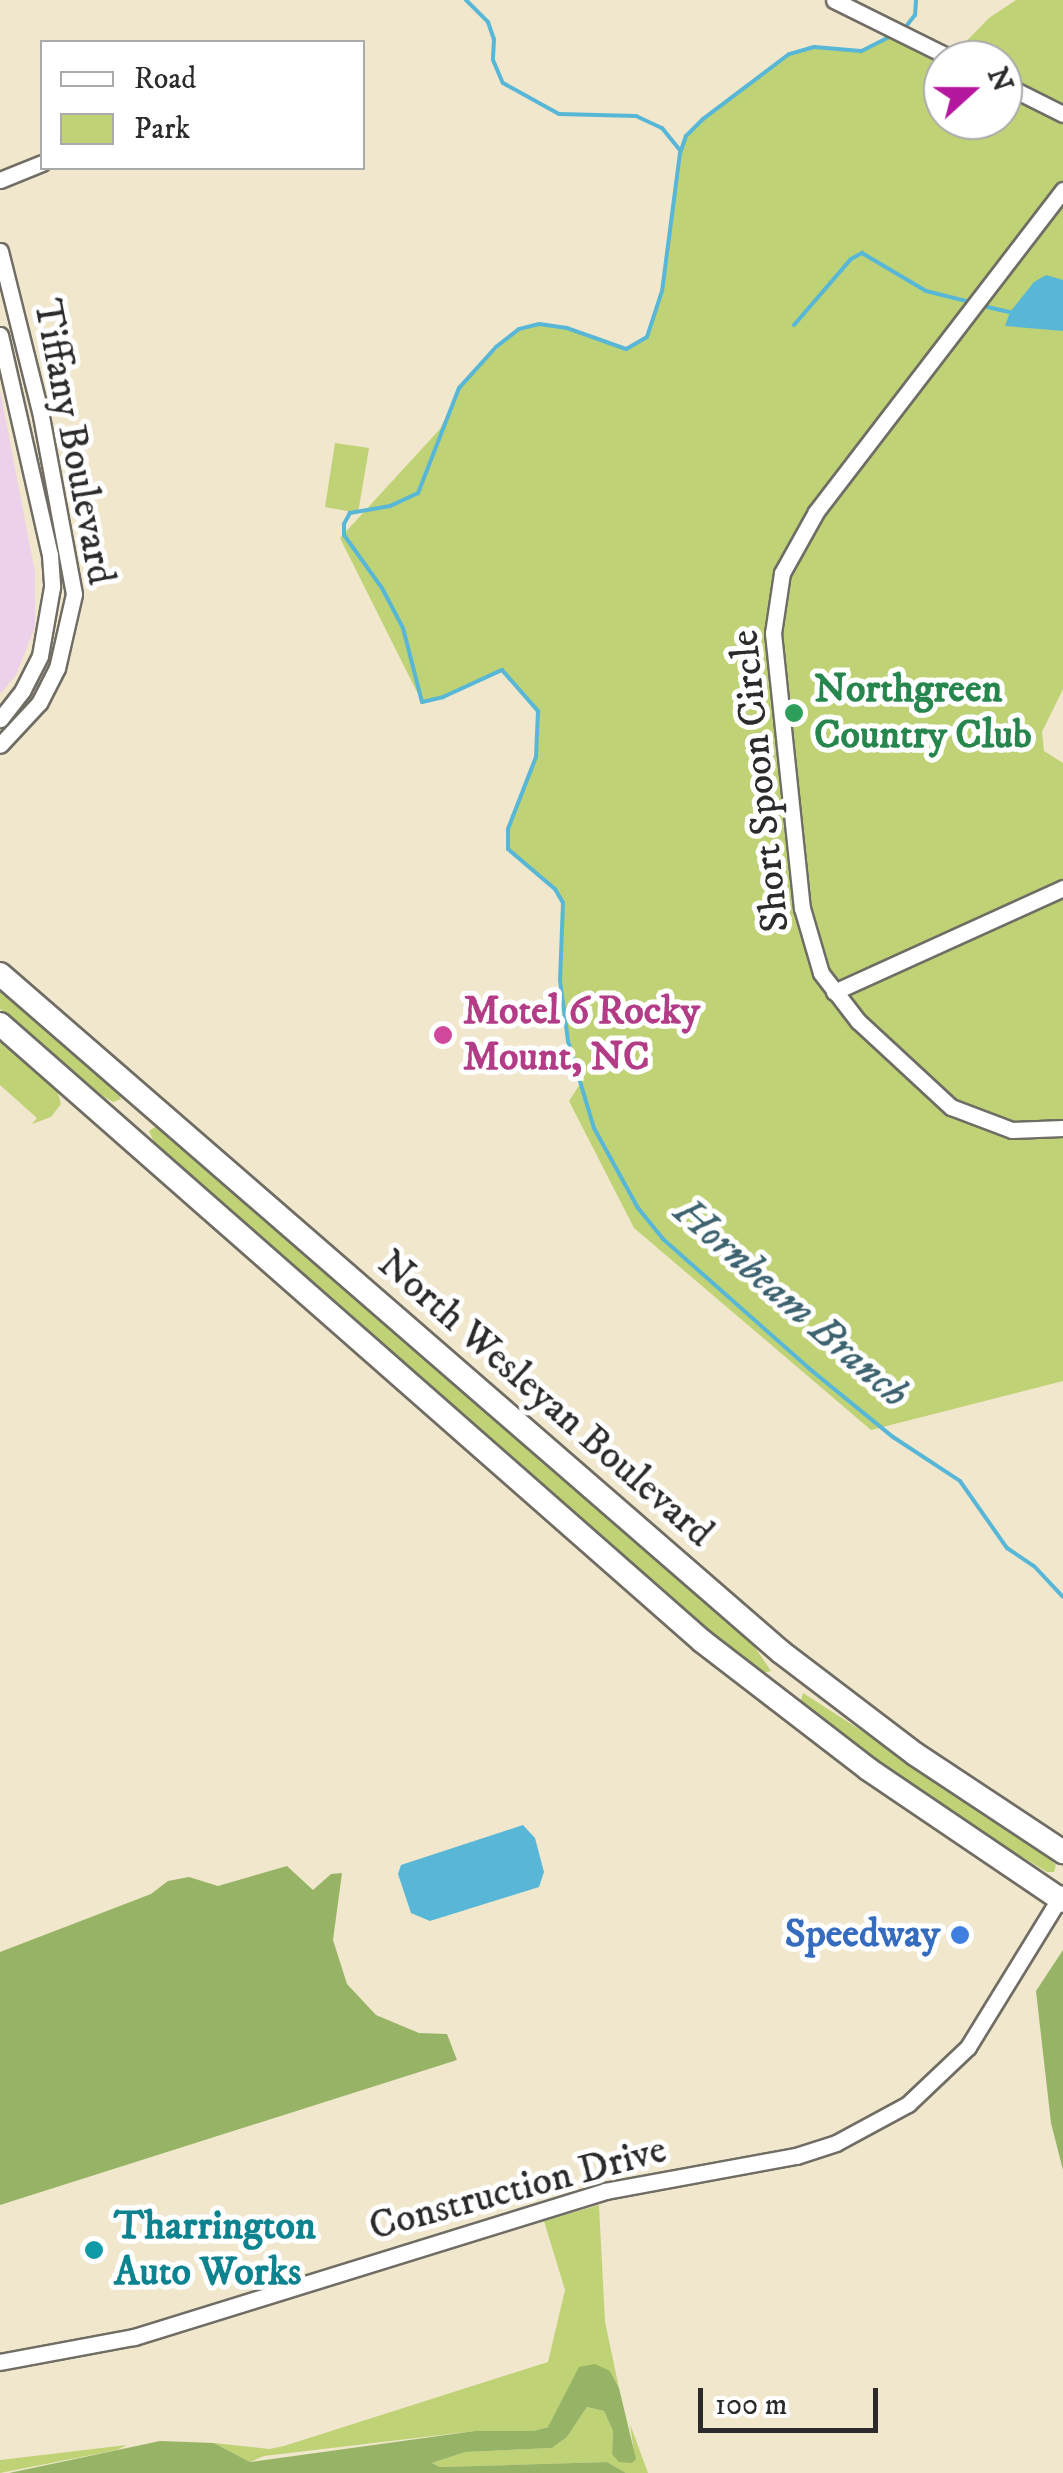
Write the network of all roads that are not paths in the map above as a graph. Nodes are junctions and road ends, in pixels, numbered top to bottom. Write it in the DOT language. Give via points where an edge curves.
graph roads {
  1 [pos="834,0"];
  2 [pos="923,44"];
  3 [pos="1023,94"];
  4 [pos="1063,114"];
  5 [pos="40,164"];
  6 [pos="0,180"];
  7 [pos="1063,190"];
  8 [pos="0,251"];
  9 [pos="0,335"];
  10 [pos="0,719"];
  11 [pos="0,746"];
  12 [pos="1063,888"];
  13 [pos="0,974"];
  14 [pos="834,992"];
  15 [pos="0,1024"];
  16 [pos="146,1097"];
  17 [pos="1063,1128"];
  18 [pos="118,1130"];
  19 [pos="801,1667"];
  20 [pos="775,1698"];
  21 [pos="1063,1852"];
  22 [pos="1062,1897"];
  23 [pos="0,2362"];
  1 -- 2 [label="street"];
  3 -- 4 [label="street"];
  5 -- 6 [label="street"];
  7 -- 14 [label="street, Short Spoon Circle" via="816,512 776,594 774,654 802,908 813,954"];
  8 -- 11 [label="street, Tiffany Boulevard" via="41,416 74,594 57,668 39,703"];
  9 -- 10 [label="street, Tiffany Boulevard" via="52,582 40,656"];
  12 -- 14 [label="street"];
  13 -- 16 [label="highway, North Wesleyan Boulevard"];
  14 -- 17 [label="street, Short Spoon Circle" via="886,1050 951,1106 1012,1130"];
  15 -- 18 [label="highway, North Wesleyan Boulevard"];
  16 -- 18 [label="highway"];
  16 -- 19 [label="highway, North Wesleyan Boulevard"];
  18 -- 20 [label="highway, North Wesleyan Boulevard"];
  19 -- 20 [label="highway"];
  19 -- 21 [label="highway, North Wesleyan Boulevard" via="915,1754"];
  20 -- 22 [label="highway, North Wesleyan Boulevard" via="868,1769"];
  22 -- 23 [label="street, Construction Drive" via="968,2047 908,2104 836,2144 605,2191 116,2342"];
}
